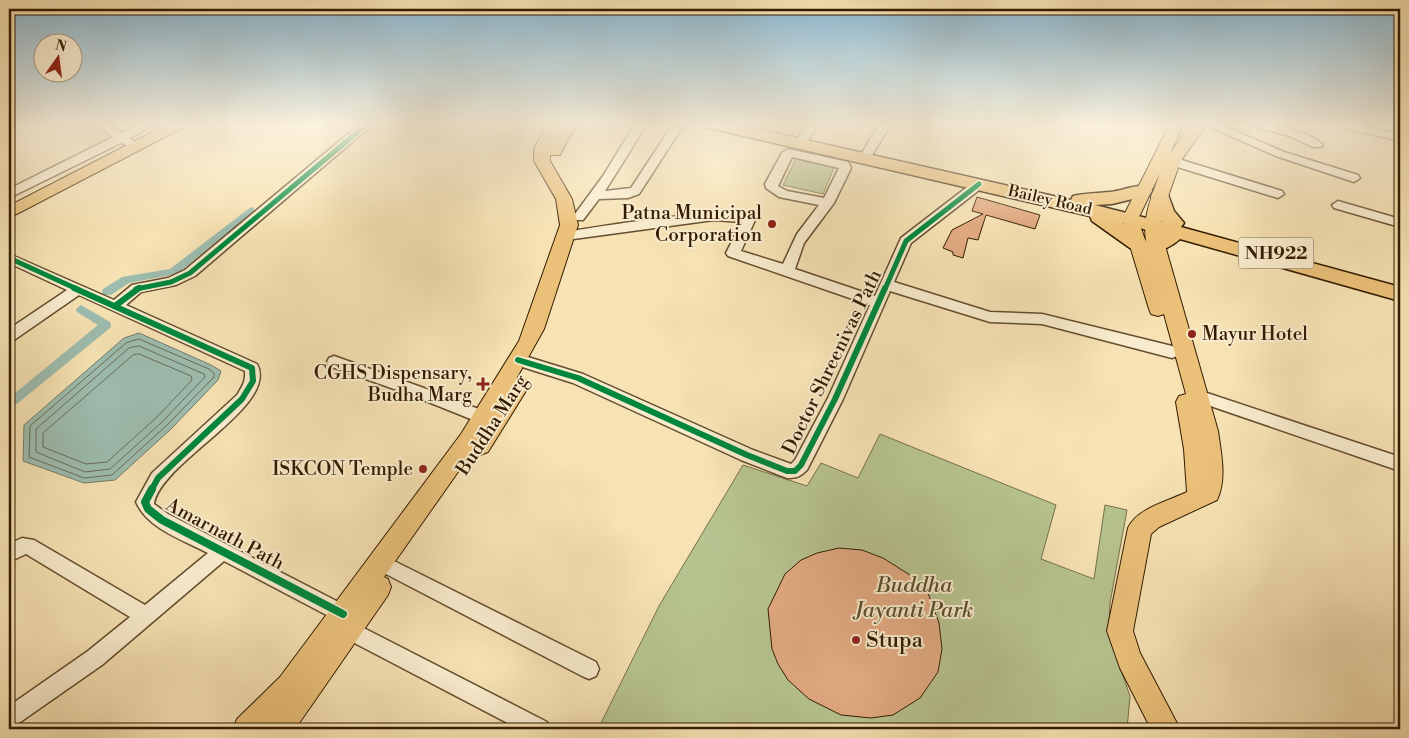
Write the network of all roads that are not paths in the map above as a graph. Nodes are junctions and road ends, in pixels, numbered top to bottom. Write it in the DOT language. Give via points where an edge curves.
graph roads {
  1 [pos="90,158"];
  2 [pos="96,158"];
  3 [pos="100,158"];
  4 [pos="326,158"];
  5 [pos="542,158"];
  6 [pos="554,158"];
  7 [pos="619,158"];
  8 [pos="656,158"];
  9 [pos="784,158"];
  10 [pos="834,158"];
  11 [pos="883,158"];
  12 [pos="890,158"];
  13 [pos="1163,158"];
  14 [pos="1175,158"];
  15 [pos="1294,158"];
  16 [pos="1172,162"];
  17 [pos="951,177"];
  18 [pos="1354,178"];
  19 [pos="978,184"];
  20 [pos="9,194"];
  21 [pos="1152,194"];
  22 [pos="1278,194"];
  23 [pos="596,195"];
  24 [pos="963,196"];
  25 [pos="828,203"];
  26 [pos="1073,203"];
  27 [pos="9,204"];
  28 [pos="1338,205"];
  29 [pos="9,213"];
  30 [pos="1131,216"];
  31 [pos="1153,221"];
  32 [pos="1400,223"];
  33 [pos="1175,228"];
  34 [pos="574,229"];
  35 [pos="1146,244"];
  36 [pos="9,258"];
  37 [pos="788,271"];
  38 [pos="887,284"];
  39 [pos="1400,288"];
  40 [pos="78,289"];
  41 [pos="1400,294"];
  42 [pos="878,302"];
  43 [pos="115,306"];
  44 [pos="9,336"];
  45 [pos="1172,352"];
  46 [pos="334,362"];
  47 [pos="525,362"];
  48 [pos="1198,396"];
  49 [pos="483,418"];
  50 [pos="1400,464"];
  51 [pos="1200,498"];
  52 [pos="222,551"];
  53 [pos="9,554"];
  54 [pos="392,568"];
  55 [pos="146,616"];
  56 [pos="347,622"];
  57 [pos="589,669"];
  58 [pos="276,715"];
  59 [pos="9,718"];
  60 [pos="540,729"];
  61 [pos="1166,729"];
  1 -- 20 [label="street"];
  2 -- 27 [label="main road"];
  3 -- 29 [label="main road"];
  4 -- 43 [label="street" via="190,273 171,282 138,288"];
  5 -- 34 [label="main road, Buddha Marg" via="564,199 568,225"];
  6 -- 34 [label="main road" via="575,198"];
  7 -- 23 [label="street"];
  8 -- 23 [label="street" via="635,191"];
  9 -- 25 [label="street" via="772,188 783,194"];
  10 -- 25 [label="street" via="845,168"];
  11 -- 17 [label="highway, Bailey Road / NH922"];
  12 -- 26 [label="highway, Bailey Road / NH922"];
  13 -- 21 [label="main road"];
  14 -- 16 [label="main road"];
  15 -- 18 [label="street"];
  16 -- 21 [label="main road"];
  16 -- 22 [label="street"];
  17 -- 19 [label="highway, Bailey Road / NH922"];
  17 -- 24 [label="street"];
  19 -- 24 [label="street, Doctor Shreenivas Path"];
  19 -- 26 [label="highway, Bailey Road / NH922"];
  21 -- 26 [label="highway"];
  21 -- 30 [label="main road"];
  21 -- 31 [label="main road"];
  21 -- 33 [label="highway"];
  23 -- 34 [label="street"];
  24 -- 38 [label="street, Doctor Shreenivas Path" via="911,235"];
  25 -- 37 [label="street" via="804,233 789,262"];
  26 -- 30 [label="highway, Bailey Road / NH922"];
  26 -- 35 [label="highway"];
  28 -- 32 [label="street"];
  30 -- 31 [label="highway, Bailey Road / NH922"];
  30 -- 35 [label="main road"];
  31 -- 33 [label="highway, NH922"];
  31 -- 35 [label="main road"];
  33 -- 35 [label="highway" via="1167,240"];
  33 -- 39 [label="highway, NH922"];
  33 -- 41 [label="highway, NH922"];
  34 -- 37 [label="street" via="714,216 750,218 733,253"];
  34 -- 47 [label="main road, Buddha Marg" via="557,301 541,344"];
  35 -- 45 [label="main road"];
  35 -- 48 [label="main road"];
  36 -- 40 [label="street, Amarnath Path"];
  37 -- 42 [label="street"];
  38 -- 42 [label="street, Doctor Shreenivas Path"];
  38 -- 45 [label="street" via="990,317 1042,319"];
  40 -- 43 [label="street, Amarnath Path"];
  40 -- 44 [label="street"];
  42 -- 47 [label="street, Doctor Shreenivas Path" via="835,399 795,471 787,471 747,455 578,378"];
  43 -- 52 [label="street, Amarnath Path" via="252,368 252,385 242,398 158,478 145,502 148,509 162,520"];
  45 -- 51 [label="main road" via="1190,420 1197,470 1196,488"];
  46 -- 49 [label="street"];
  47 -- 49 [label="main road, Buddha Marg"];
  47 -- 54 [label="main road, Buddha Marg" via="499,419"];
  48 -- 50 [label="street"];
  48 -- 51 [label="main road" via="1211,458 1209,493"];
  49 -- 56 [label="main road, Buddha Marg"];
  51 -- 61 [label="main road" via="1140,528 1120,631 1129,659"];
  52 -- 55 [label="street"];
  52 -- 56 [label="street, Amarnath Path"];
  53 -- 55 [label="street" via="28,546"];
  54 -- 56 [label="main road, Buddha Marg"];
  54 -- 57 [label="street"];
  55 -- 59 [label="street" via="95,658"];
  56 -- 58 [label="main road, Buddha Marg"];
  56 -- 60 [label="street, Amarnath Path"];
}
